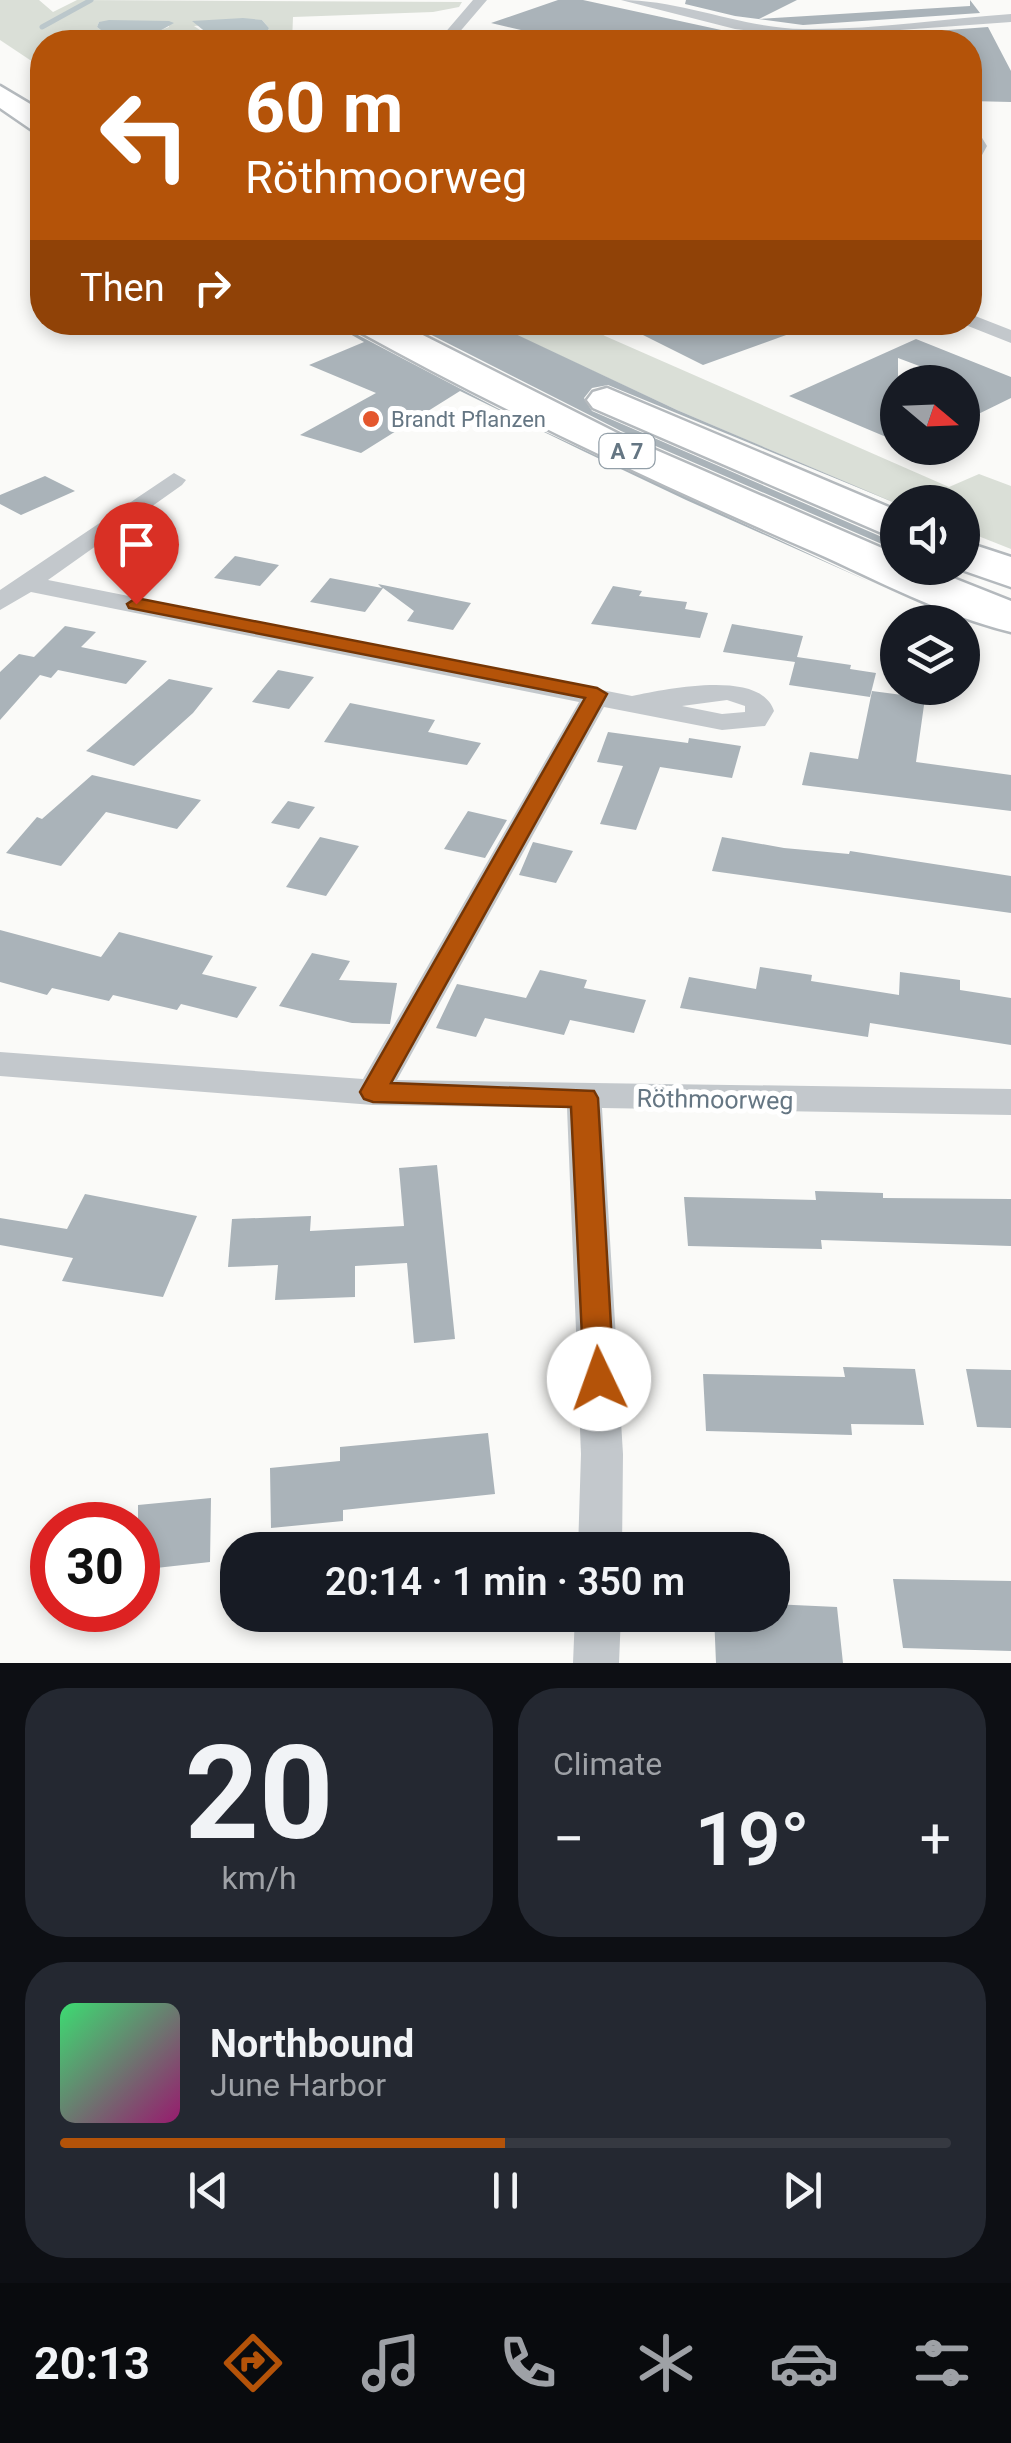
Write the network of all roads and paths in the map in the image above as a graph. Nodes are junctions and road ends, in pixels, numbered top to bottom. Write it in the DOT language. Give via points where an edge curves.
graph roads {
  1 [pos="480,0"];
  2 [pos="628,0"];
  3 [pos="1011,18"];
  4 [pos="454,30"];
  5 [pos="784,30"];
  6 [pos="833,30"];
  7 [pos="0,95"];
  8 [pos="30,116"];
  9 [pos="982,325"];
  10 [pos="394,335"];
  11 [pos="1011,337"];
  12 [pos="566,381"];
  13 [pos="174,480"];
  14 [pos="880,519"];
  15 [pos="980,561"];
  16 [pos="1011,573"];
  17 [pos="31,584"];
  18 [pos="0,602"];
  19 [pos="1011,618"];
  20 [pos="597,694"];
  21 [pos="637,703"];
  22 [pos="0,1064"];
  23 [pos="373,1092"];
  24 [pos="584,1098"];
  25 [pos="1011,1102"];
  26 [pos="600,1532"];
  27 [pos="597,1632"];
  28 [pos="596,1663"];
  1 -- 4 [label="street"];
  2 -- 5 [label="street"];
  3 -- 6 [label="street"];
  7 -- 8 [label="highway"];
  9 -- 11 [label="street"];
  10 -- 19 [label="highway, A 7" via="725,496"];
  12 -- 14 [label="highway, A 7"];
  13 -- 17 [label="street"];
  15 -- 16 [label="highway"];
  17 -- 18 [label="street"];
  17 -- 20 [label="street"];
  20 -- 21 [label="street"];
  20 -- 23 [label="street"];
  22 -- 23 [label="street, Röthmoorweg"];
  23 -- 24 [label="street, Röthmoorweg"];
  24 -- 25 [label="street, Röthmoorweg"];
  24 -- 26 [label="street"];
  27 -- 28 [label="street"];
}
